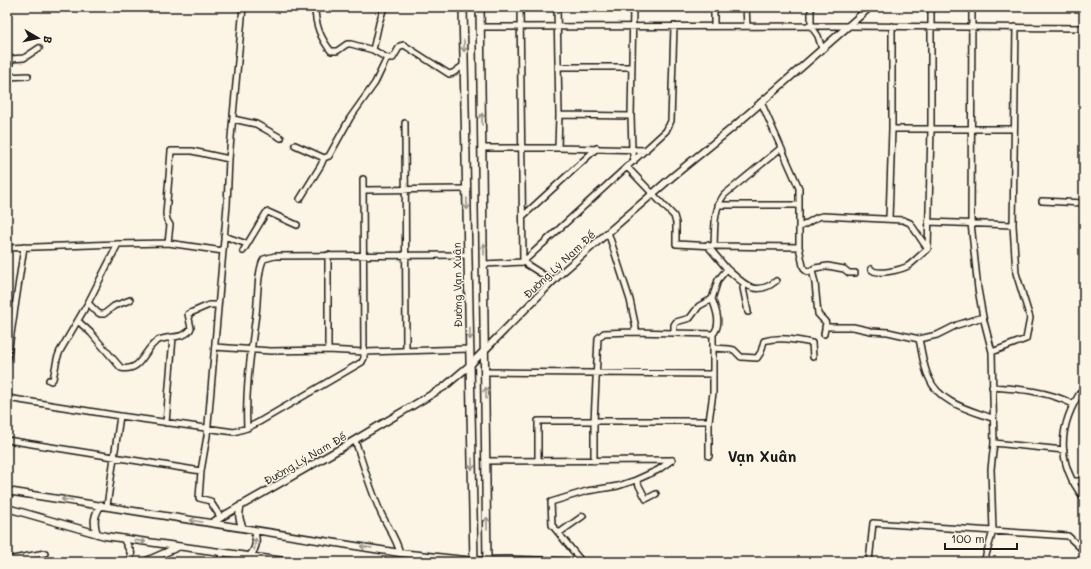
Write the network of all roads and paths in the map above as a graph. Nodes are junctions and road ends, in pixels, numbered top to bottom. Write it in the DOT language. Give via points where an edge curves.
graph roads {
  1 [pos="243,7"];
  2 [pos="315,7"];
  3 [pos="384,7"];
  4 [pos="463,7"];
  5 [pos="480,7"];
  6 [pos="520,7"];
  7 [pos="557,7"];
  8 [pos="632,7"];
  9 [pos="714,7"];
  10 [pos="746,7"];
  11 [pos="811,7"];
  12 [pos="870,7"];
  13 [pos="931,7"];
  14 [pos="972,7"];
  15 [pos="520,26"];
  16 [pos="633,26"];
  17 [pos="674,26"];
  18 [pos="714,26"];
  19 [pos="747,26"];
  20 [pos="810,26"];
  21 [pos="848,26"];
  22 [pos="892,26"];
  23 [pos="480,27"];
  24 [pos="558,27"];
  25 [pos="931,27"];
  26 [pos="972,27"];
  27 [pos="1016,27"];
  28 [pos="1084,28"];
  29 [pos="39,48"];
  30 [pos="822,48"];
  31 [pos="373,50"];
  32 [pos="387,58"];
  33 [pos="464,65"];
  34 [pos="559,67"];
  35 [pos="632,67"];
  36 [pos="7,76"];
  37 [pos="28,76"];
  38 [pos="761,102"];
  39 [pos="559,115"];
  40 [pos="631,116"];
  41 [pos="233,119"];
  42 [pos="405,123"];
  43 [pos="892,129"];
  44 [pos="931,129"];
  45 [pos="972,129"];
  46 [pos="1014,129"];
  47 [pos="281,138"];
  48 [pos="295,145"];
  49 [pos="522,147"];
  50 [pos="482,148"];
  51 [pos="558,148"];
  52 [pos="597,148"];
  53 [pos="781,148"];
  54 [pos="632,149"];
  55 [pos="646,150"];
  56 [pos="324,158"];
  57 [pos="229,159"];
  58 [pos="634,160"];
  59 [pos="627,167"];
  60 [pos="364,179"];
  61 [pos="466,189"];
  62 [pos="364,190"];
  63 [pos="405,190"];
  64 [pos="652,194"];
  65 [pos="300,199"];
  66 [pos="1042,200"];
  67 [pos="1084,203"];
  68 [pos="718,205"];
  69 [pos="799,206"];
  70 [pos="523,216"];
  71 [pos="889,219"];
  72 [pos="928,222"];
  73 [pos="971,223"];
  74 [pos="1013,224"];
  75 [pos="297,225"];
  76 [pos="799,227"];
  77 [pos="608,232"];
  78 [pos="224,236"];
  79 [pos="168,243"];
  80 [pos="118,244"];
  81 [pos="248,244"];
  82 [pos="707,245"];
  83 [pos="714,246"];
  84 [pos="24,247"];
  85 [pos="799,247"];
  86 [pos="7,248"];
  87 [pos="928,249"];
  88 [pos="223,251"];
  89 [pos="243,251"];
  90 [pos="328,255"];
  91 [pos="364,255"];
  92 [pos="468,255"];
  93 [pos="406,256"];
  94 [pos="523,262"];
  95 [pos="484,264"];
  96 [pos="727,269"];
  97 [pos="871,269"];
  98 [pos="812,270"];
  99 [pos="855,273"];
  100 [pos="552,281"];
  101 [pos="776,281"];
  102 [pos="742,285"];
  103 [pos="712,299"];
  104 [pos="130,300"];
  105 [pos="88,303"];
  106 [pos="7,305"];
  107 [pos="218,305"];
  108 [pos="16,306"];
  109 [pos="748,312"];
  110 [pos="983,317"];
  111 [pos="78,321"];
  112 [pos="825,327"];
  113 [pos="633,332"];
  114 [pos="674,333"];
  115 [pos="713,334"];
  116 [pos="824,334"];
  117 [pos="173,337"];
  118 [pos="919,339"];
  119 [pos="215,347"];
  120 [pos="485,348"];
  121 [pos="713,348"];
  122 [pos="470,349"];
  123 [pos="250,350"];
  124 [pos="328,350"];
  125 [pos="406,351"];
  126 [pos="364,352"];
  127 [pos="992,352"];
  128 [pos="813,357"];
  129 [pos="7,361"];
  130 [pos="470,365"];
  131 [pos="486,372"];
  132 [pos="597,374"];
  133 [pos="713,374"];
  134 [pos="49,380"];
  135 [pos="992,387"];
  136 [pos="1084,387"];
  137 [pos="7,398"];
  138 [pos="1073,404"];
  139 [pos="120,416"];
  140 [pos="992,418"];
  141 [pos="710,421"];
  142 [pos="594,422"];
  143 [pos="166,423"];
  144 [pos="247,428"];
  145 [pos="208,429"];
  146 [pos="7,440"];
  147 [pos="355,440"];
  148 [pos="994,443"];
  149 [pos="1064,450"];
  150 [pos="114,456"];
  151 [pos="709,456"];
  152 [pos="486,461"];
  153 [pos="538,461"];
  154 [pos="594,461"];
  155 [pos="201,471"];
  156 [pos="636,480"];
  157 [pos="1084,480"];
  158 [pos="1072,481"];
  159 [pos="7,491"];
  160 [pos="656,494"];
  161 [pos="1084,498"];
  162 [pos="104,506"];
  163 [pos="241,506"];
  164 [pos="7,508"];
  165 [pos="583,516"];
  166 [pos="221,518"];
  167 [pos="211,524"];
  168 [pos="243,528"];
  169 [pos="254,530"];
  170 [pos="993,530"];
  171 [pos="559,533"];
  172 [pos="97,534"];
  173 [pos="124,539"];
  174 [pos="179,547"];
  175 [pos="1084,551"];
  176 [pos="400,552"];
  177 [pos="45,553"];
  178 [pos="222,553"];
  179 [pos="250,556"];
  180 [pos="7,560"];
  181 [pos="487,561"];
  182 [pos="130,562"];
  183 [pos="144,562"];
  184 [pos="220,562"];
  185 [pos="291,562"];
  186 [pos="474,562"];
  187 [pos="566,562"];
  188 [pos="582,562"];
  189 [pos="869,562"];
  190 [pos="984,562"];
  1 -- 41 [label="street"];
  2 -- 31 [label="street" via="319,32 331,51 337,52 347,44"];
  3 -- 31 [label="street"];
  4 -- 33 [label="main road, Đường Vạn Xuân, one-way"];
  5 -- 23 [label="main road"];
  6 -- 15 [label="street"];
  7 -- 24 [label="street"];
  8 -- 16 [label="street"];
  9 -- 18 [label="street"];
  10 -- 19 [label="street"];
  11 -- 20 [label="street"];
  12 -- 21 [label="street, Đường Lý Nam Đế"];
  13 -- 25 [label="street"];
  14 -- 26 [label="street"];
  15 -- 23 [label="street"];
  15 -- 24 [label="street"];
  15 -- 49 [label="street"];
  16 -- 17 [label="street"];
  16 -- 24 [label="street"];
  16 -- 35 [label="street"];
  17 -- 18 [label="street"];
  17 -- 55 [label="street" via="672,121 666,131"];
  18 -- 19 [label="street"];
  19 -- 20 [label="street"];
  20 -- 21 [label="street"];
  20 -- 30 [label="street" via="818,36"];
  21 -- 22 [label="street"];
  21 -- 30 [label="street, Đường Lý Nam Đế"];
  22 -- 25 [label="street"];
  22 -- 43 [label="street"];
  50 -- 23 [label="main road, one-way"];
  24 -- 34 [label="street"];
  25 -- 26 [label="street"];
  25 -- 44 [label="street"];
  26 -- 27 [label="street"];
  26 -- 45 [label="street"];
  27 -- 28 [label="street"];
  27 -- 46 [label="street"];
  29 -- 36 [label="street" via="24,58 11,59"];
  30 -- 38 [label="street, Đường Lý Nam Đế"];
  31 -- 32 [label="street"];
  32 -- 33 [label="street" via="393,58 400,46 404,45 449,74"];
  32 -- 56 [label="street" via="375,83 350,118 329,156"];
  33 -- 61 [label="main road, Đường Vạn Xuân"];
  34 -- 35 [label="street"];
  34 -- 39 [label="street"];
  35 -- 40 [label="street"];
  36 -- 37 [label="street"];
  38 -- 53 [label="street"];
  38 -- 64 [label="street, Đường Lý Nam Đế"];
  39 -- 40 [label="street"];
  39 -- 51 [label="street"];
  40 -- 54 [label="street"];
  41 -- 47 [label="street" via="256,124"];
  41 -- 57 [label="street"];
  42 -- 63 [label="street"];
  43 -- 44 [label="street"];
  43 -- 71 [label="street"];
  44 -- 45 [label="street"];
  44 -- 72 [label="street"];
  45 -- 46 [label="street"];
  45 -- 73 [label="street"];
  46 -- 74 [label="street"];
  48 -- 56 [label="street"];
  49 -- 50 [label="street"];
  49 -- 51 [label="street"];
  49 -- 70 [label="street"];
  95 -- 50 [label="main road, one-way"];
  51 -- 52 [label="street"];
  52 -- 54 [label="street"];
  52 -- 70 [label="street"];
  53 -- 68 [label="street" via="724,195"];
  53 -- 69 [label="street" via="799,188"];
  54 -- 55 [label="street"];
  54 -- 58 [label="street"];
  55 -- 58 [label="street"];
  56 -- 65 [label="street"];
  57 -- 78 [label="street"];
  57 -- 79 [label="street" via="192,151 171,152 166,214 170,229"];
  58 -- 59 [label="street"];
  59 -- 64 [label="street"];
  59 -- 94 [label="street"];
  60 -- 62 [label="street"];
  61 -- 63 [label="street"];
  61 -- 92 [label="main road, Đường Vạn Xuân, one-way"];
  62 -- 63 [label="street"];
  62 -- 91 [label="street"];
  63 -- 93 [label="street"];
  64 -- 77 [label="street, Đường Lý Nam Đế"];
  64 -- 82 [label="street" via="676,220 676,244"];
  66 -- 67 [label="street"];
  68 -- 69 [label="street"];
  68 -- 83 [label="street" via="715,215"];
  69 -- 76 [label="street"];
  70 -- 94 [label="street"];
  71 -- 76 [label="street" via="823,216"];
  71 -- 87 [label="street" via="905,220 910,223"];
  72 -- 73 [label="street"];
  72 -- 87 [label="street"];
  73 -- 74 [label="street"];
  73 -- 110 [label="street"];
  74 -- 127 [label="street" via="1016,273 1030,318 1026,339"];
  75 -- 81 [label="street" via="268,212"];
  76 -- 85 [label="street"];
  77 -- 100 [label="street, Đường Lý Nam Đế"];
  77 -- 113 [label="street" via="630,300 636,328"];
  78 -- 81 [label="street"];
  78 -- 88 [label="street"];
  79 -- 80 [label="street"];
  79 -- 88 [label="street"];
  80 -- 84 [label="street"];
  80 -- 105 [label="street"];
  81 -- 89 [label="street"];
  82 -- 83 [label="street"];
  82 -- 96 [label="street"];
  83 -- 85 [label="street"];
  84 -- 86 [label="street"];
  84 -- 108 [label="street"];
  85 -- 98 [label="street" via="805,270"];
  87 -- 97 [label="street" via="908,266 900,269 881,272"];
  88 -- 107 [label="street"];
  90 -- 91 [label="street"];
  90 -- 123 [label="street" via="275,256 264,259 260,269"];
  90 -- 124 [label="street"];
  91 -- 93 [label="street"];
  91 -- 126 [label="street"];
  92 -- 93 [label="street"];
  92 -- 122 [label="main road, Đường Vạn Xuân, one-way"];
  93 -- 125 [label="street"];
  94 -- 95 [label="street"];
  94 -- 100 [label="street"];
  95 -- 120 [label="main road"];
  96 -- 102 [label="street"];
  96 -- 103 [label="street" via="718,280"];
  98 -- 99 [label="street" via="832,266"];
  98 -- 112 [label="street" via="818,314 826,320"];
  100 -- 120 [label="street, Đường Lý Nam Đế"];
  101 -- 102 [label="street" via="766,288 757,289"];
  102 -- 109 [label="street"];
  103 -- 114 [label="street" via="699,306 690,318 675,323"];
  103 -- 115 [label="street" via="718,326"];
  104 -- 105 [label="street" via="114,306 104,314 97,312"];
  105 -- 111 [label="street"];
  106 -- 108 [label="street"];
  107 -- 117 [label="street" via="209,305 188,314 191,330"];
  107 -- 119 [label="street"];
  108 -- 129 [label="street"];
  110 -- 118 [label="street" via="957,324 937,335"];
  110 -- 127 [label="street"];
  111 -- 117 [label="street" via="121,368 127,369 136,365 156,342"];
  111 -- 134 [label="street" via="60,351 53,379"];
  112 -- 116 [label="street"];
  112 -- 118 [label="street" via="853,327"];
  113 -- 114 [label="street"];
  113 -- 132 [label="street" via="604,333 600,336"];
  114 -- 115 [label="street"];
  115 -- 121 [label="street"];
  117 -- 143 [label="street"];
  118 -- 140 [label="street" via="928,377 934,387 954,404"];
  119 -- 123 [label="street"];
  119 -- 145 [label="street"];
  120 -- 130 [label="street, Đường Lý Nam Đế"];
  120 -- 131 [label="main road"];
  121 -- 128 [label="street" via="729,348 741,357 757,358 764,341 792,340 812,343"];
  121 -- 133 [label="street"];
  122 -- 125 [label="street"];
  122 -- 130 [label="main road, Đường Vạn Xuân"];
  123 -- 124 [label="street"];
  123 -- 144 [label="street"];
  124 -- 126 [label="street"];
  125 -- 126 [label="street"];
  126 -- 144 [label="street" via="362,362"];
  127 -- 135 [label="street"];
  130 -- 147 [label="street, Đường Lý Nam Đế" via="444,388"];
  130 -- 186 [label="main road, Đường Vạn Xuân, one-way"];
  131 -- 132 [label="street"];
  152 -- 131 [label="main road, one-way"];
  132 -- 133 [label="street"];
  132 -- 142 [label="street"];
  133 -- 141 [label="street"];
  135 -- 138 [label="street" via="1050,394"];
  135 -- 140 [label="street"];
  136 -- 138 [label="street"];
  137 -- 139 [label="street"];
  138 -- 149 [label="street" via="1065,427"];
  139 -- 143 [label="street"];
  139 -- 150 [label="street"];
  140 -- 148 [label="street"];
  141 -- 142 [label="street"];
  141 -- 151 [label="street"];
  142 -- 153 [label="street" via="538,421"];
  142 -- 154 [label="street"];
  143 -- 145 [label="street"];
  144 -- 145 [label="street" via="234,432"];
  145 -- 155 [label="street"];
  146 -- 150 [label="street"];
  147 -- 163 [label="street, Đường Lý Nam Đế"];
  147 -- 176 [label="street" via="382,517 397,541"];
  148 -- 149 [label="street"];
  148 -- 170 [label="street" via="991,469"];
  149 -- 158 [label="street"];
  150 -- 155 [label="street"];
  150 -- 162 [label="street"];
  152 -- 153 [label="street"];
  181 -- 152 [label="main road, one-way"];
  153 -- 154 [label="street"];
  154 -- 156 [label="street" via="672,460"];
  155 -- 166 [label="street" via="199,498 210,501"];
  156 -- 160 [label="street" via="646,499"];
  156 -- 171 [label="street" via="551,502 552,524"];
  157 -- 158 [label="street"];
  158 -- 161 [label="street"];
  162 -- 159 [label="street, one-way"];
  167 -- 162 [label="street, one-way"];
  162 -- 172 [label="street" via="94,518"];
  163 -- 166 [label="street, Đường Lý Nam Đế"];
  163 -- 168 [label="street" via="238,513"];
  164 -- 172 [label="street"];
  165 -- 171 [label="street"];
  166 -- 167 [label="street, Đường Lý Nam Đế"];
  167 -- 168 [label="street"];
  168 -- 169 [label="street"];
  176 -- 169 [label="street, one-way"];
  179 -- 169 [label="street, one-way" via="257,543"];
  170 -- 175 [label="street" via="1068,536"];
  170 -- 189 [label="street" via="873,523"];
  170 -- 190 [label="street"];
  171 -- 188 [label="street"];
  172 -- 173 [label="street"];
  173 -- 174 [label="street, one-way"];
  173 -- 182 [label="street" via="131,553"];
  174 -- 178 [label="street"];
  174 -- 183 [label="street"];
  176 -- 186 [label="street"];
  177 -- 180 [label="street"];
  178 -- 179 [label="street"];
  178 -- 184 [label="street"];
  179 -- 185 [label="street"];
  181 -- 186 [label="main road"];
  181 -- 187 [label="main road"];
}
